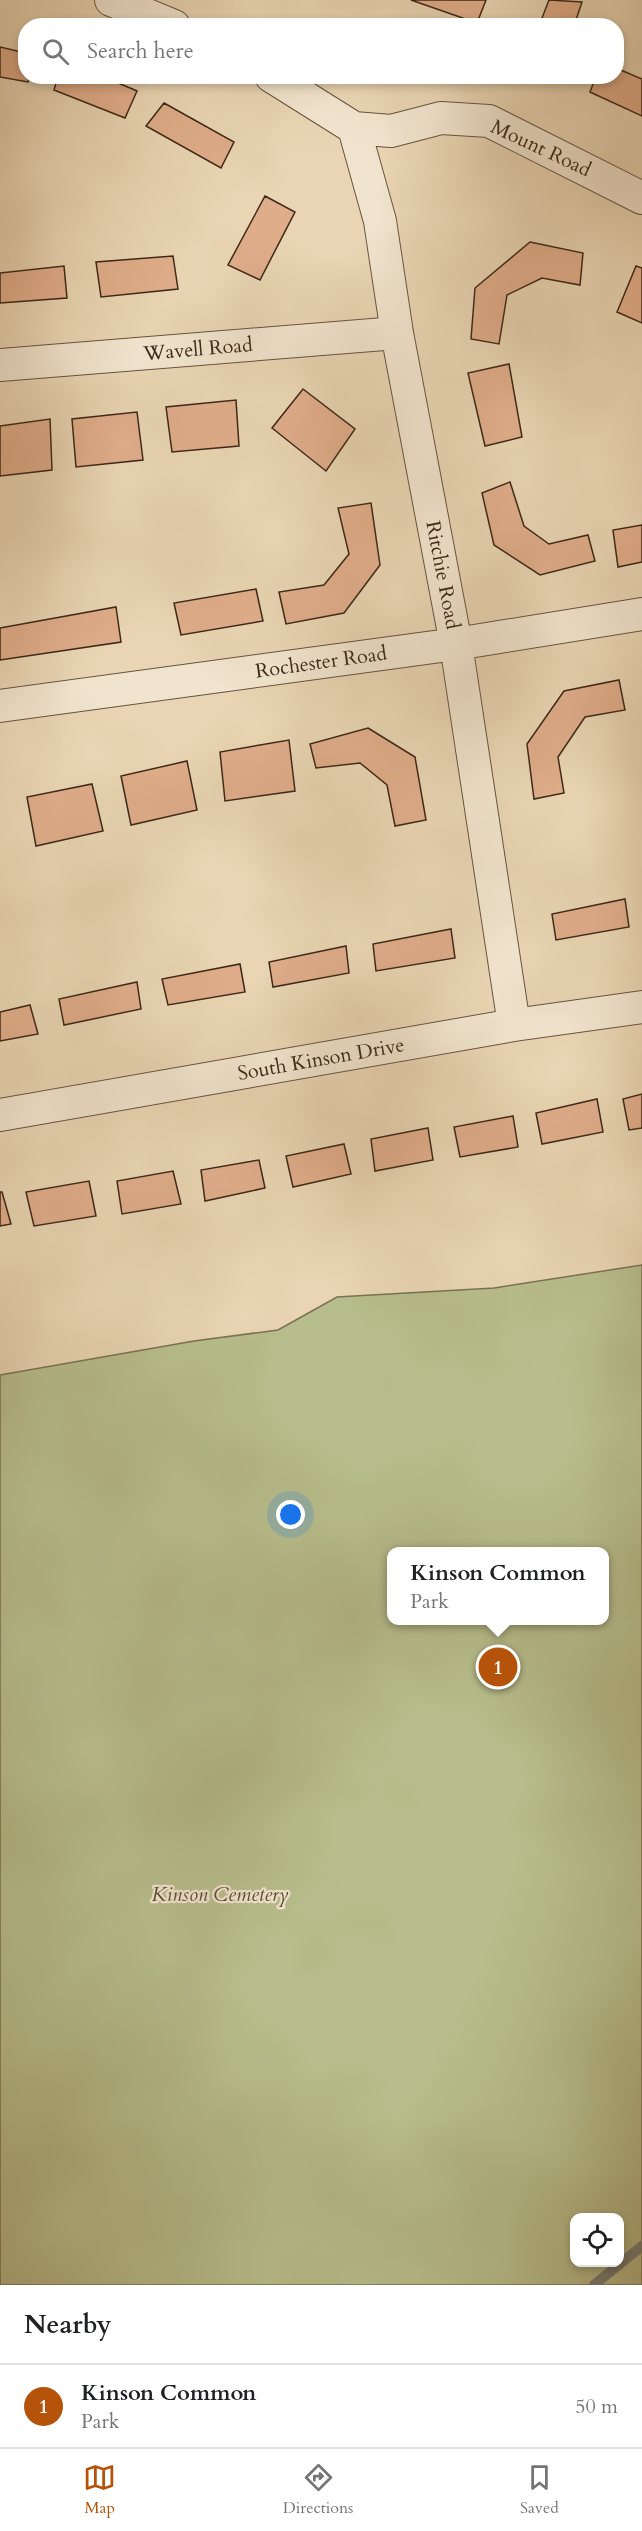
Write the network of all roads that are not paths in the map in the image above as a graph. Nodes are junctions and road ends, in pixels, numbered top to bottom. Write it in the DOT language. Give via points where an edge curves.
graph roads {
  1 [pos="111,0"];
  2 [pos="155,18"];
  3 [pos="284,84"];
  4 [pos="354,128"];
  5 [pos="642,198"];
  6 [pos="397,333"];
  7 [pos="0,365"];
  8 [pos="642,614"];
  9 [pos="456,644"];
  10 [pos="0,706"];
  11 [pos="642,1006"];
  12 [pos="514,1025"];
  13 [pos="0,1115"];
  1 -- 2 [label="street"];
  3 -- 4 [label="street, Mount Road"];
  4 -- 5 [label="street, Mount Road" via="391,131 441,118 489,121"];
  4 -- 6 [label="street, Ritchie Road" via="380,221"];
  6 -- 7 [label="street, Wavell Road"];
  6 -- 9 [label="street, Ritchie Road"];
  8 -- 9 [label="street, Rochester Road"];
  9 -- 10 [label="street, Rochester Road"];
  9 -- 12 [label="street, Ritchie Road"];
  11 -- 12 [label="street, South Kinson Drive"];
  12 -- 13 [label="street, South Kinson Drive"];
}
